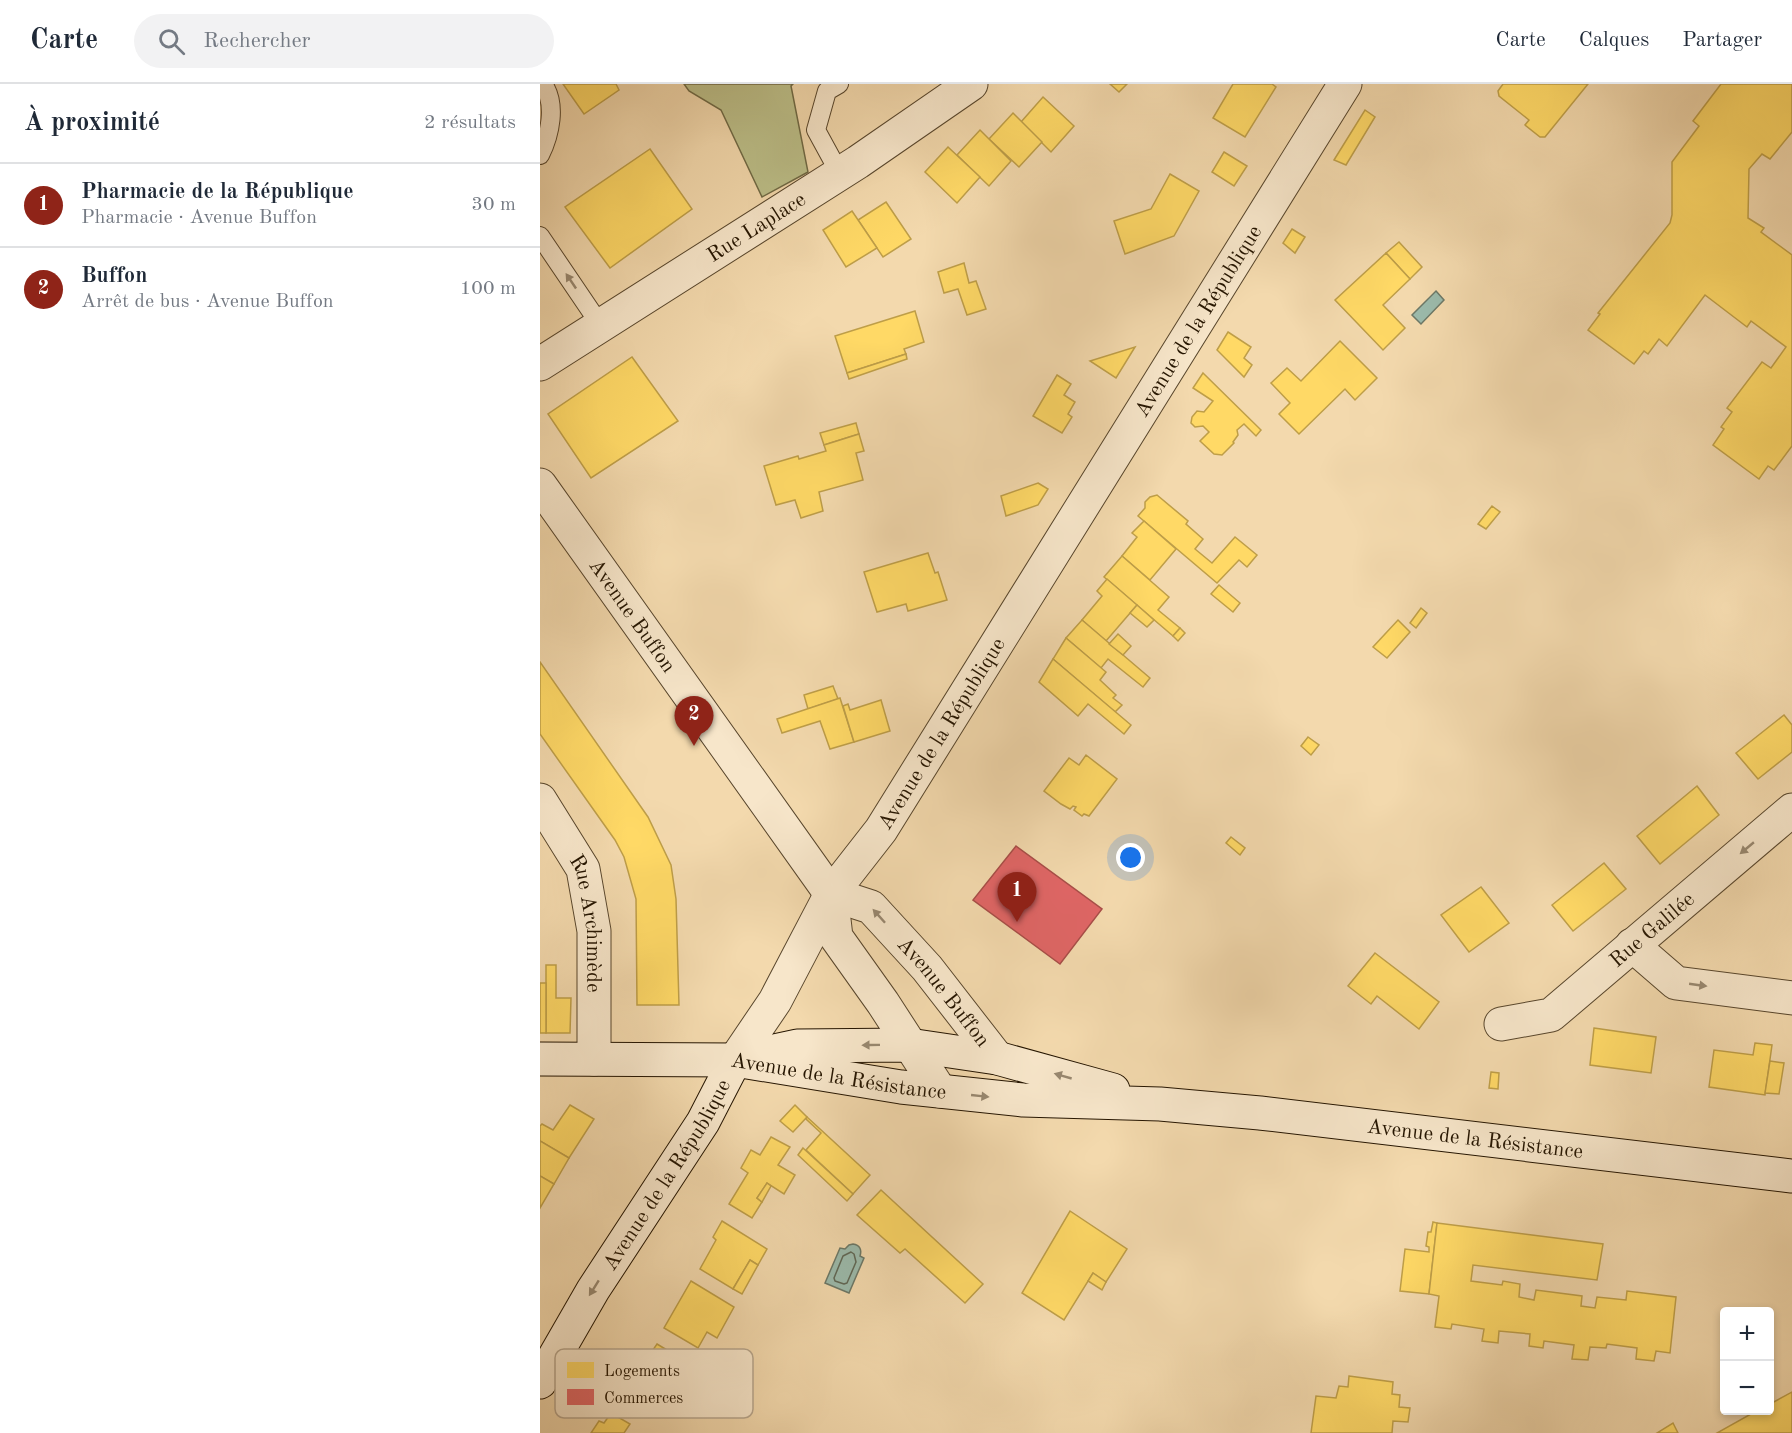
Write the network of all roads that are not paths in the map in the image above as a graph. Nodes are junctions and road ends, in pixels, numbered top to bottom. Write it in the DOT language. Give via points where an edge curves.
graph roads {
  1 [pos="543,84"];
  2 [pos="839,84"];
  3 [pos="970,84"];
  4 [pos="1345,84"];
  5 [pos="540,155"];
  6 [pos="840,174"];
  7 [pos="540,236"];
  8 [pos="601,326"];
  9 [pos="540,364"];
  10 [pos="540,485"];
  11 [pos="540,801"];
  12 [pos="1792,810"];
  13 [pos="831,894"];
  14 [pos="1632,945"];
  15 [pos="1792,998"];
  16 [pos="1501,1024"];
  17 [pos="909,1045"];
  18 [pos="997,1058"];
  19 [pos="540,1059"];
  20 [pos="594,1059"];
  21 [pos="735,1060"];
  22 [pos="940,1091"];
  23 [pos="1160,1104"];
  24 [pos="1792,1176"];
  25 [pos="559,1349"];
  26 [pos="555,1356"];
  27 [pos="540,1382"];
  1 -- 5 [label="lane" via="551,111"];
  2 -- 6 [label="lane" via="827,91 816,130"];
  3 -- 6 [label="street, Rue Laplace"];
  4 -- 13 [label="street, Avenue de la République" via="881,830"];
  6 -- 8 [label="street, Rue Laplace"];
  8 -- 7 [label="lane, one-way"];
  8 -- 9 [label="street, Rue Laplace"];
  10 -- 13 [label="street, Avenue Buffon"];
  11 -- 20 [label="street, Rue Archimède" via="583,869 594,931"];
  12 -- 14 [label="street, Rue Galilée, one-way"];
  13 -- 17 [label="street, Avenue Buffon" via="836,937"];
  18 -- 13 [label="street, Avenue Buffon, one-way" via="927,968 871,907"];
  13 -- 21 [label="street, Avenue de la République" via="775,1001"];
  14 -- 15 [label="street, one-way" via="1676,982"];
  14 -- 16 [label="street, Rue Galilée" via="1551,1015"];
  17 -- 18 [label="street, Avenue de la Résistance"];
  17 -- 21 [label="street, Avenue de la Résistance, one-way" via="797,1046"];
  17 -- 22 [label="street, Avenue Buffon"];
  23 -- 18 [label="street, Avenue de la Résistance, one-way"];
  19 -- 20 [label="street"];
  20 -- 21 [label="street"];
  21 -- 22 [label="street, Avenue de la Résistance"];
  21 -- 25 [label="street, Avenue de la République, one-way" via="703,1122"];
  22 -- 23 [label="street, Avenue de la Résistance, one-way" via="1023,1100"];
  23 -- 24 [label="street, Avenue de la Résistance"];
  26 -- 27 [label="street, Avenue de la République, one-way"];
}
